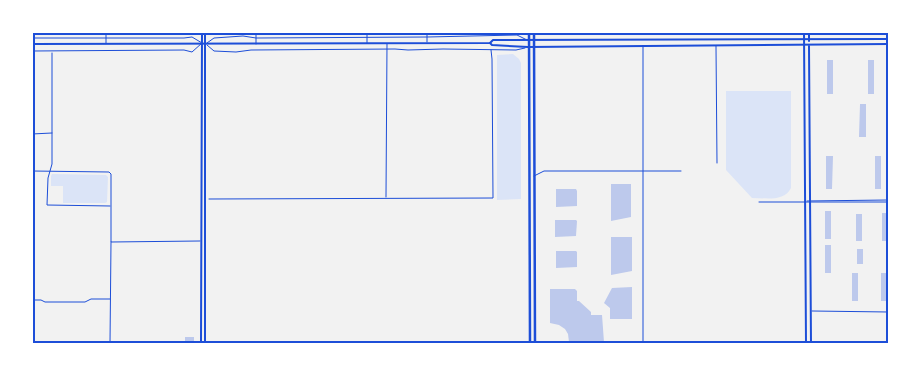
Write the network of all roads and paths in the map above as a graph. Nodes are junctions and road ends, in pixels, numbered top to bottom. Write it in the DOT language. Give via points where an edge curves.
graph roads {
  1 [pos="106,32"];
  2 [pos="204,32"];
  3 [pos="256,32"];
  4 [pos="367,32"];
  5 [pos="427,32"];
  6 [pos="529,32"];
  7 [pos="534,32"];
  8 [pos="804,32"];
  9 [pos="809,32"];
  10 [pos="367,37"];
  11 [pos="32,38"];
  12 [pos="106,38"];
  13 [pos="256,38"];
  14 [pos="427,38"];
  15 [pos="888,39"];
  16 [pos="529,40"];
  17 [pos="534,40"];
  18 [pos="804,40"];
  19 [pos="809,40"];
  20 [pos="490,42"];
  21 [pos="367,43"];
  22 [pos="387,43"];
  23 [pos="427,43"];
  24 [pos="32,44"];
  25 [pos="106,44"];
  26 [pos="204,44"];
  27 [pos="256,44"];
  28 [pos="888,44"];
  29 [pos="716,45"];
  30 [pos="804,45"];
  31 [pos="809,45"];
  32 [pos="643,46"];
  33 [pos="528,47"];
  34 [pos="534,47"];
  35 [pos="387,50"];
  36 [pos="491,50"];
  37 [pos="32,51"];
  38 [pos="52,51"];
  39 [pos="52,133"];
  40 [pos="32,134"];
  41 [pos="717,163"];
  42 [pos="32,171"];
  43 [pos="50,171"];
  44 [pos="643,171"];
  45 [pos="681,171"];
  46 [pos="534,177"];
  47 [pos="386,198"];
  48 [pos="209,199"];
  49 [pos="810,201"];
  50 [pos="888,201"];
  51 [pos="760,202"];
  52 [pos="805,202"];
  53 [pos="111,206"];
  54 [pos="201,241"];
  55 [pos="206,241"];
  56 [pos="111,242"];
  57 [pos="111,299"];
  58 [pos="32,300"];
  59 [pos="811,311"];
  60 [pos="888,312"];
  61 [pos="110,344"];
  62 [pos="203,344"];
  63 [pos="530,344"];
  64 [pos="535,344"];
  65 [pos="643,344"];
  66 [pos="806,344"];
  67 [pos="811,344"];
  1 -- 12 [label="street"];
  2 -- 26 [label="main road"];
  3 -- 13 [label="street"];
  4 -- 10 [label="street"];
  5 -- 14 [label="street"];
  6 -- 16 [label="main road"];
  7 -- 17 [label="main road"];
  8 -- 18 [label="main road"];
  9 -- 19 [label="main road"];
  10 -- 13 [label="street"];
  10 -- 14 [label="street"];
  10 -- 21 [label="street"];
  11 -- 12 [label="street"];
  12 -- 25 [label="street"];
  12 -- 26 [label="street" via="192,37"];
  13 -- 26 [label="street" via="214,38"];
  13 -- 27 [label="street"];
  14 -- 16 [label="street" via="517,35"];
  14 -- 23 [label="street"];
  15 -- 19 [label="main road"];
  16 -- 17 [label="main road"];
  16 -- 20 [label="main road"];
  16 -- 33 [label="main road"];
  17 -- 18 [label="main road"];
  17 -- 34 [label="main road"];
  18 -- 19 [label="main road"];
  18 -- 30 [label="main road"];
  19 -- 31 [label="main road"];
  20 -- 23 [label="main road"];
  20 -- 33 [label="main road" via="492,45"];
  21 -- 22 [label="main road"];
  21 -- 27 [label="main road"];
  22 -- 23 [label="main road"];
  22 -- 35 [label="street"];
  24 -- 25 [label="main road"];
  25 -- 26 [label="main road"];
  26 -- 27 [label="main road"];
  26 -- 35 [label="street" via="214,51 236,52"];
  26 -- 38 [label="street" via="192,52"];
  26 -- 54 [label="main road"];
  26 -- 55 [label="main road"];
  28 -- 31 [label="main road"];
  29 -- 30 [label="main road"];
  29 -- 32 [label="main road"];
  29 -- 41 [label="street"];
  30 -- 31 [label="main road"];
  30 -- 52 [label="main road"];
  31 -- 49 [label="main road"];
  32 -- 34 [label="main road"];
  32 -- 44 [label="street"];
  33 -- 34 [label="main road"];
  33 -- 36 [label="street"];
  33 -- 63 [label="main road"];
  34 -- 46 [label="main road"];
  35 -- 36 [label="street"];
  35 -- 47 [label="street"];
  36 -- 47 [label="street" via="493,198"];
  37 -- 38 [label="street"];
  38 -- 39 [label="street"];
  39 -- 40 [label="street"];
  39 -- 43 [label="street"];
  42 -- 43 [label="street"];
  43 -- 53 [label="street" via="108,172 111,174"];
  43 -- 53 [label="street" via="48,205"];
  44 -- 45 [label="street"];
  44 -- 46 [label="street" via="544,172"];
  44 -- 65 [label="street"];
  46 -- 64 [label="main road"];
  47 -- 48 [label="street"];
  49 -- 50 [label="street"];
  49 -- 52 [label="street"];
  49 -- 59 [label="main road"];
  51 -- 52 [label="street"];
  52 -- 66 [label="main road"];
  53 -- 56 [label="street"];
  54 -- 55 [label="main road"];
  54 -- 56 [label="street"];
  54 -- 62 [label="main road"];
  55 -- 62 [label="main road"];
  56 -- 57 [label="street"];
  57 -- 58 [label="street" via="85,302"];
  57 -- 61 [label="street"];
  59 -- 60 [label="street"];
  59 -- 67 [label="main road"];
}
